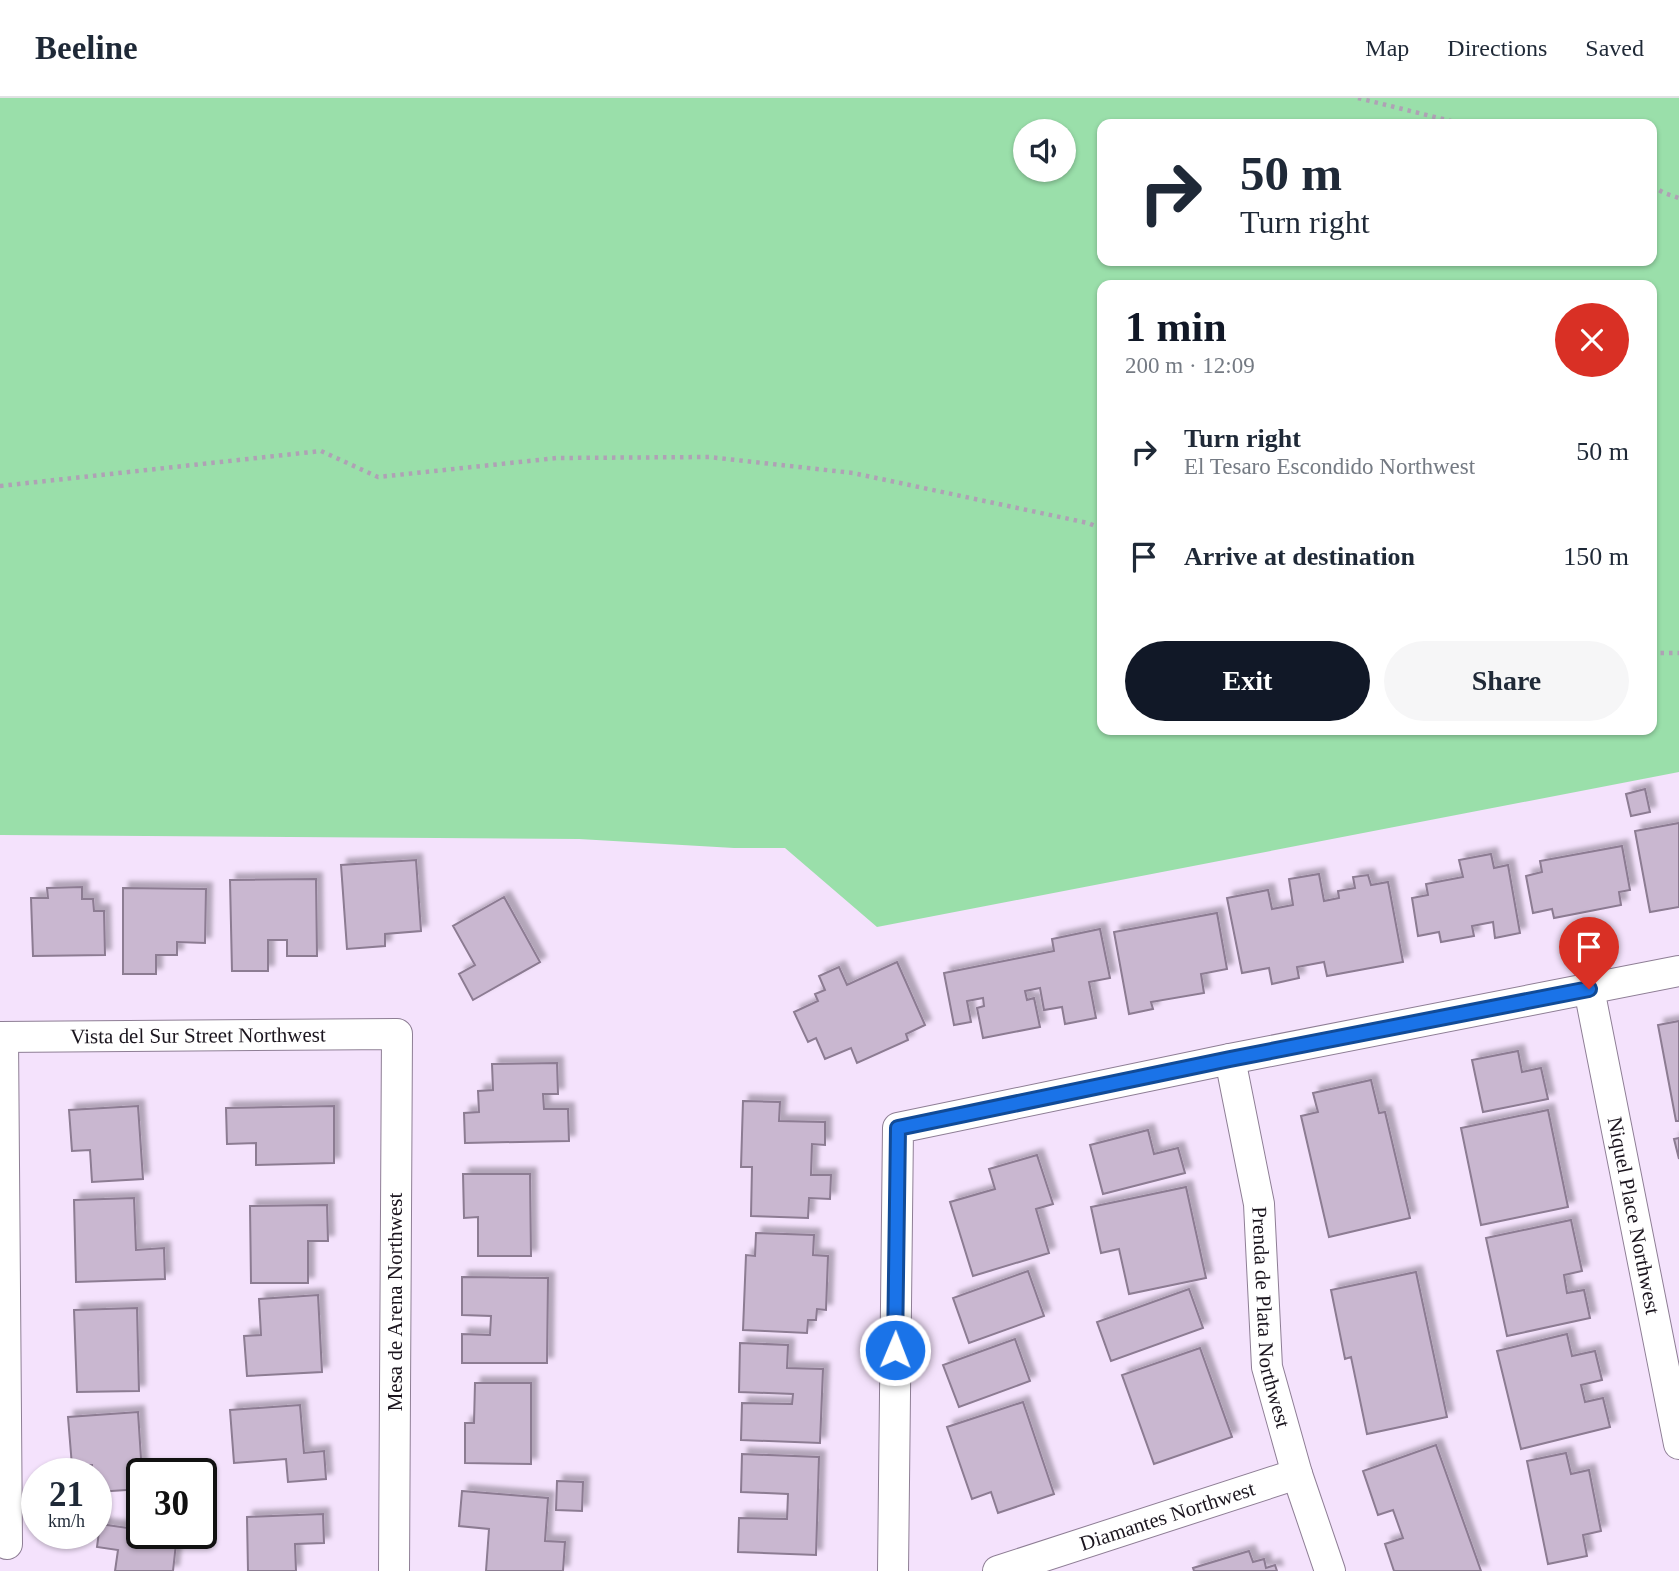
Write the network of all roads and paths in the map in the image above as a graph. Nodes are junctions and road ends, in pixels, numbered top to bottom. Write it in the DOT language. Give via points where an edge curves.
graph roads {
  1 [pos="1358,98"];
  2 [pos="1443,119"];
  3 [pos="1657,189"];
  4 [pos="1679,198"];
  5 [pos="0,486"];
  6 [pos="1097,528"];
  7 [pos="1657,653"];
  8 [pos="1679,653"];
  9 [pos="1679,971"];
  10 [pos="1589,989"];
  11 [pos="397,1034"];
  12 [pos="2,1037"];
  13 [pos="1230,1059"];
  14 [pos="1679,1444"];
  15 [pos="1297,1474"];
  16 [pos="7,1544"];
  17 [pos="394,1571"];
  18 [pos="893,1571"];
  19 [pos="998,1571"];
  20 [pos="1330,1571"];
  1 -- 2 [label="path"];
  3 -- 4 [label="path"];
  5 -- 6 [label="path" via="321,451 378,477 556,458 709,457 853,473"];
  7 -- 8 [label="path"];
  9 -- 10 [label="street"];
  10 -- 13 [label="street"];
  10 -- 14 [label="street, Niquel Place Northwest"];
  11 -- 12 [label="street, Vista del Sur Street Northwest"];
  11 -- 17 [label="street, Mesa de Arena Northwest"];
  12 -- 16 [label="street"];
  13 -- 15 [label="street, Prenda de Plata Northwest" via="1259,1204 1267,1367"];
  13 -- 18 [label="street" via="898,1128"];
  15 -- 19 [label="street, Diamantes Northwest"];
  15 -- 20 [label="street, Prenda de Plata Northwest"];
}
